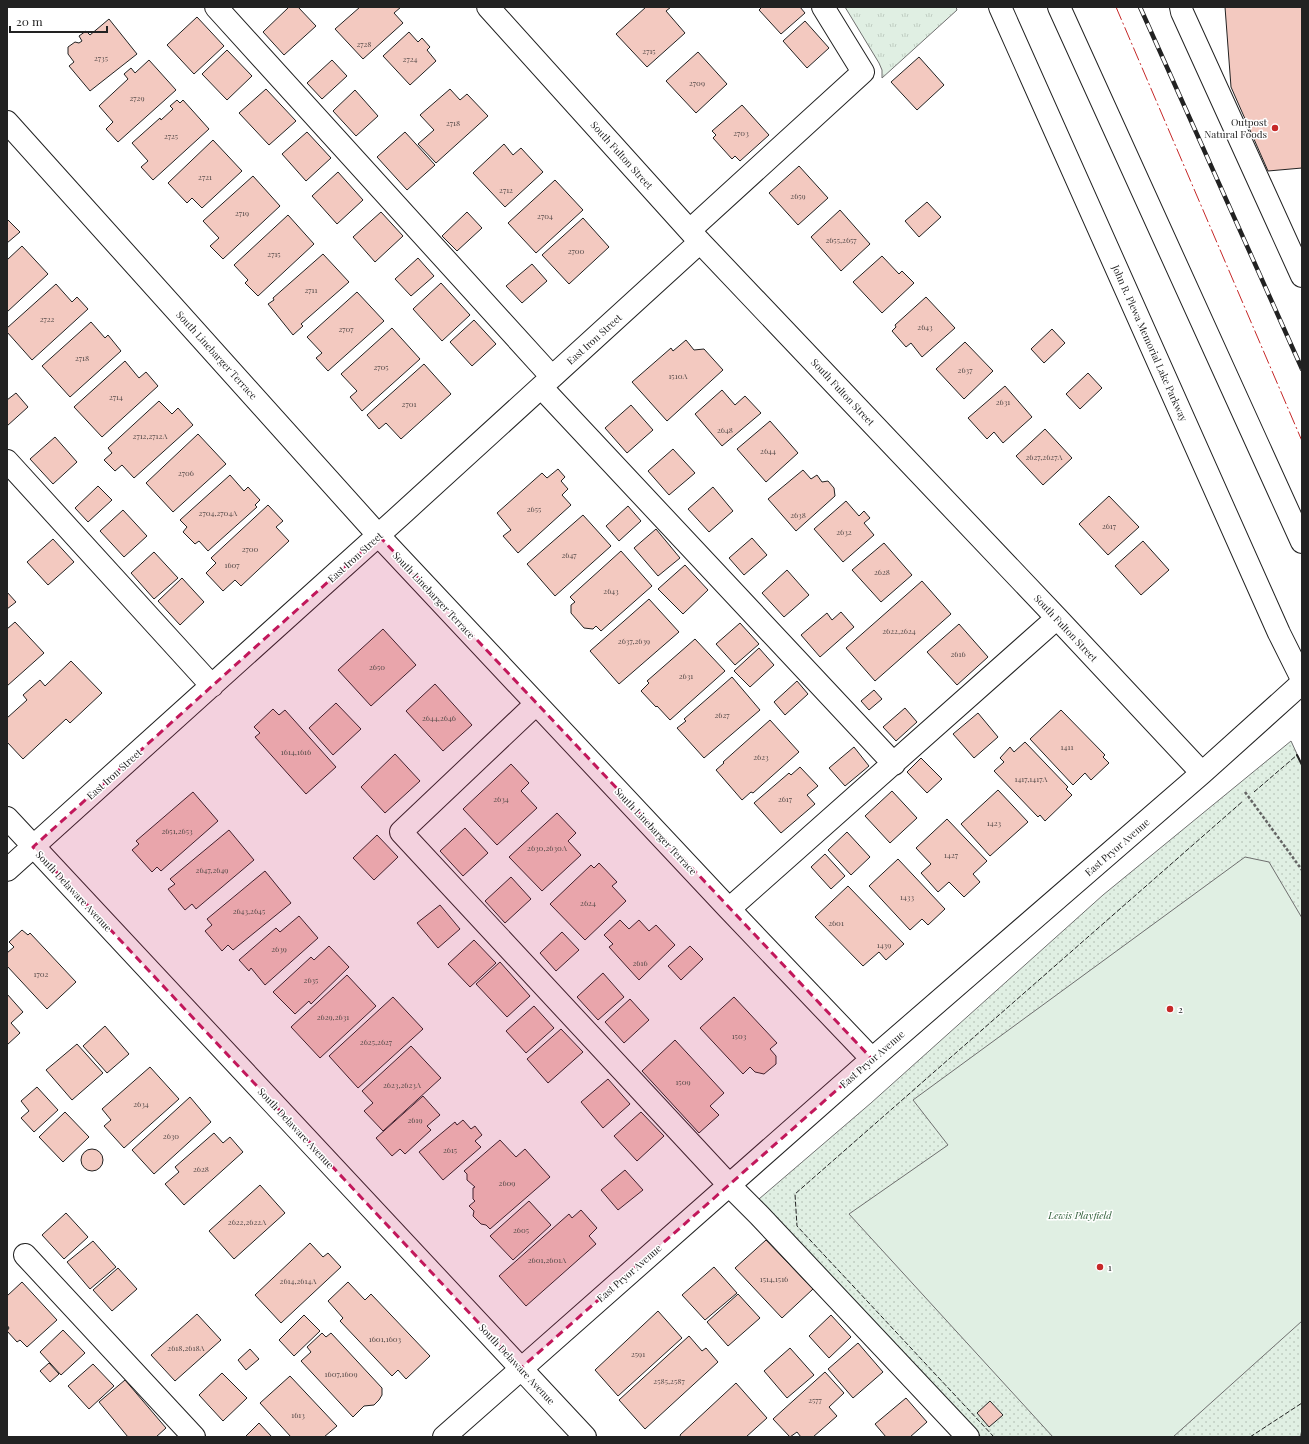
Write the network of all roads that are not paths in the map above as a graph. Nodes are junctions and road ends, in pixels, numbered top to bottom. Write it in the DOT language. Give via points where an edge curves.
graph roads {
  1 [pos="216,7"];
  2 [pos="488,7"];
  3 [pos="823,7"];
  4 [pos="1000,7"];
  5 [pos="1059,7"];
  6 [pos="1181,7"];
  7 [pos="7,122"];
  8 [pos="695,236"];
  9 [pos="1302,276"];
  10 [pos="546,382"];
  11 [pos="7,461"];
  12 [pos="379,536"];
  13 [pos="1302,542"];
  14 [pos="1057,618"];
  15 [pos="1302,679"];
  16 [pos="1302,682"];
  17 [pos="212,686"];
  18 [pos="536,704"];
  19 [pos="894,764"];
  20 [pos="1202,774"];
  21 [pos="7,818"];
  22 [pos="33,847"];
  23 [pos="7,870"];
  24 [pos="729,909"];
  25 [pos="872,1059"];
  26 [pos="730,1186"];
  27 [pos="25,1255"];
  28 [pos="521,1368"];
  29 [pos="194,1437"];
  30 [pos="444,1437"];
  31 [pos="585,1437"];
  32 [pos="968,1437"];
  1 -- 10 [label="street"];
  2 -- 8 [label="street, South Fulton Street"];
  3 -- 8 [label="street, East Iron Street" via="863,72"];
  4 -- 15 [label="street, John R. Plewa Memorial Lake Parkway" via="1279,633"];
  5 -- 13 [label="street"];
  6 -- 9 [label="street"];
  7 -- 12 [label="street, South Linebarger Terrace"];
  8 -- 10 [label="street, East Iron Street"];
  8 -- 14 [label="street, South Fulton Street"];
  10 -- 12 [label="street, East Iron Street"];
  10 -- 19 [label="street"];
  11 -- 17 [label="street"];
  12 -- 17 [label="street, East Iron Street"];
  12 -- 18 [label="street, South Linebarger Terrace"];
  14 -- 19 [label="street"];
  14 -- 20 [label="street, South Fulton Street"];
  16 -- 20 [label="street, East Pryor Avenue"];
  17 -- 22 [label="street, East Iron Street"];
  18 -- 24 [label="street, South Linebarger Terrace"];
  18 -- 26 [label="street" via="400,832"];
  19 -- 24 [label="street"];
  20 -- 25 [label="street, East Pryor Avenue"];
  21 -- 22 [label="street, South Delaware Avenue"];
  22 -- 23 [label="street, East Iron Street"];
  22 -- 28 [label="street, South Delaware Avenue"];
  24 -- 25 [label="street, South Linebarger Terrace"];
  25 -- 26 [label="street, East Pryor Avenue"];
  26 -- 28 [label="street, East Pryor Avenue"];
  26 -- 32 [label="street"];
  27 -- 29 [label="street"];
  28 -- 30 [label="street, East Pryor Avenue"];
  28 -- 31 [label="street, South Delaware Avenue"];
}
